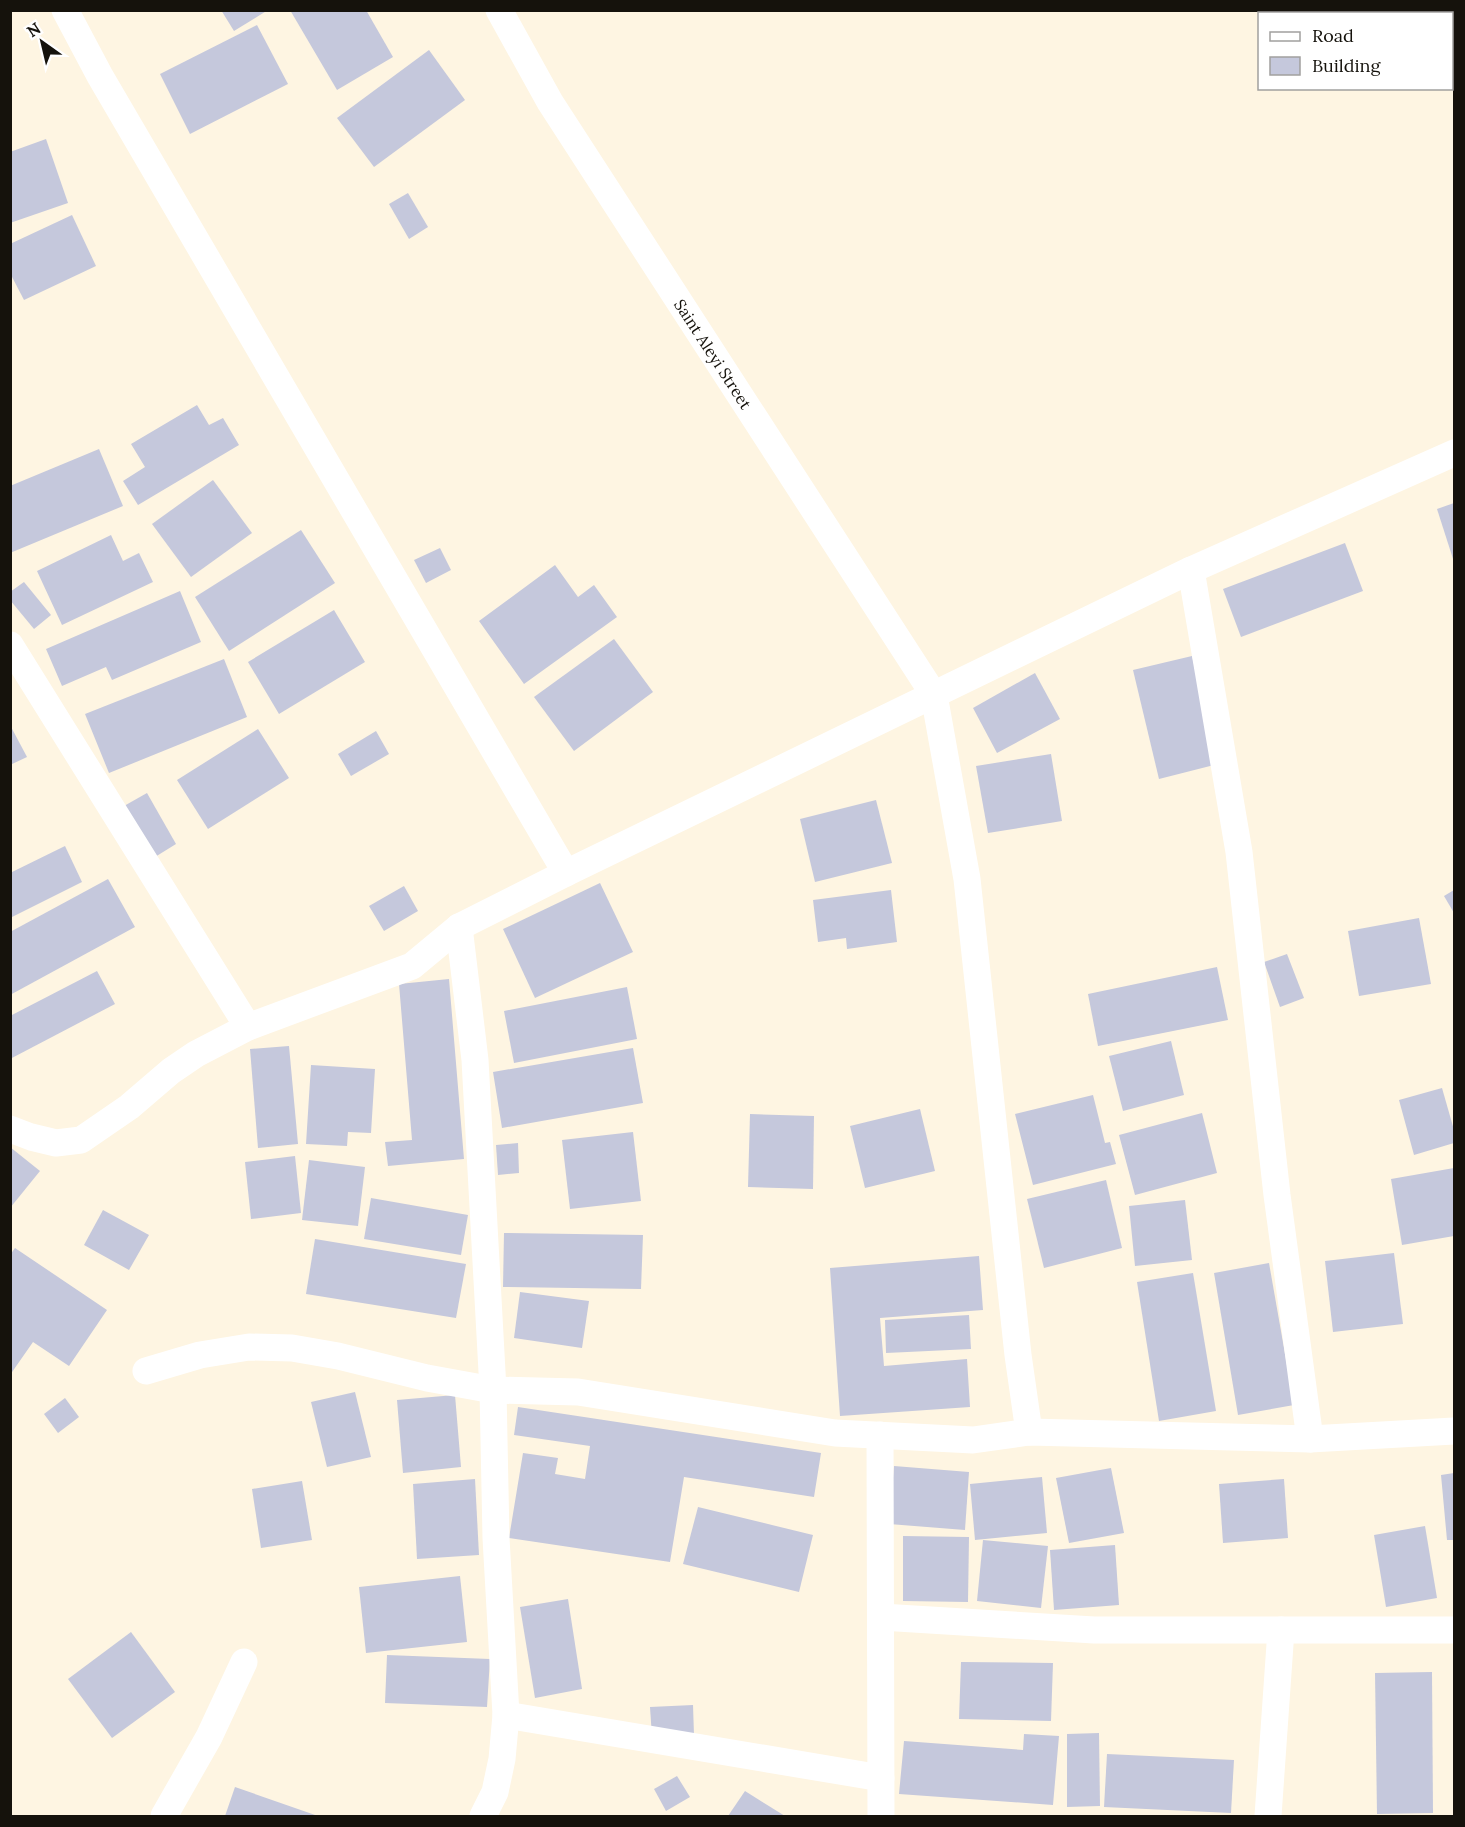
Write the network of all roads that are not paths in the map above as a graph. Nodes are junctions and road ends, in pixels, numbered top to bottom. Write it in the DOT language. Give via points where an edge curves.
graph roads {
  1 [pos="66,10"];
  2 [pos="499,10"];
  3 [pos="1455,453"];
  4 [pos="1191,570"];
  5 [pos="10,645"];
  6 [pos="934,695"];
  7 [pos="566,873"];
  8 [pos="459,927"];
  9 [pos="248,1027"];
  10 [pos="10,1129"];
  11 [pos="146,1371"];
  12 [pos="493,1390"];
  13 [pos="1455,1431"];
  14 [pos="1029,1432"];
  15 [pos="880,1435"];
  16 [pos="1310,1439"];
  17 [pos="881,1617"];
  18 [pos="1281,1630"];
  19 [pos="1455,1630"];
  20 [pos="244,1662"];
  21 [pos="506,1715"];
  22 [pos="881,1778"];
  23 [pos="164,1816"];
  24 [pos="483,1816"];
  25 [pos="881,1816"];
  26 [pos="1268,1816"];
  1 -- 7 [label="street" via="100,76"];
  2 -- 6 [label="street, Saint Aleyi Street" via="550,102"];
  3 -- 4 [label="street"];
  4 -- 6 [label="street"];
  4 -- 16 [label="street" via="1239,852 1277,1195"];
  5 -- 9 [label="street"];
  6 -- 7 [label="street"];
  6 -- 14 [label="street" via="967,879"];
  7 -- 8 [label="street"];
  8 -- 9 [label="street" via="412,966"];
  8 -- 12 [label="street" via="475,1060"];
  9 -- 10 [label="street" via="196,1054 81,1140 56,1143"];
  11 -- 12 [label="street" via="200,1354 249,1347 292,1348"];
  12 -- 15 [label="street" via="578,1392 835,1433"];
  12 -- 21 [label="street"];
  13 -- 16 [label="street"];
  14 -- 15 [label="street" via="973,1440"];
  14 -- 16 [label="street"];
  15 -- 17 [label="street"];
  17 -- 18 [label="street" via="1094,1630"];
  17 -- 22 [label="street"];
  18 -- 19 [label="street"];
  18 -- 26 [label="street"];
  20 -- 23 [label="street" via="209,1737"];
  21 -- 22 [label="street"];
  21 -- 24 [label="street" via="495,1792"];
  22 -- 25 [label="street"];
}
